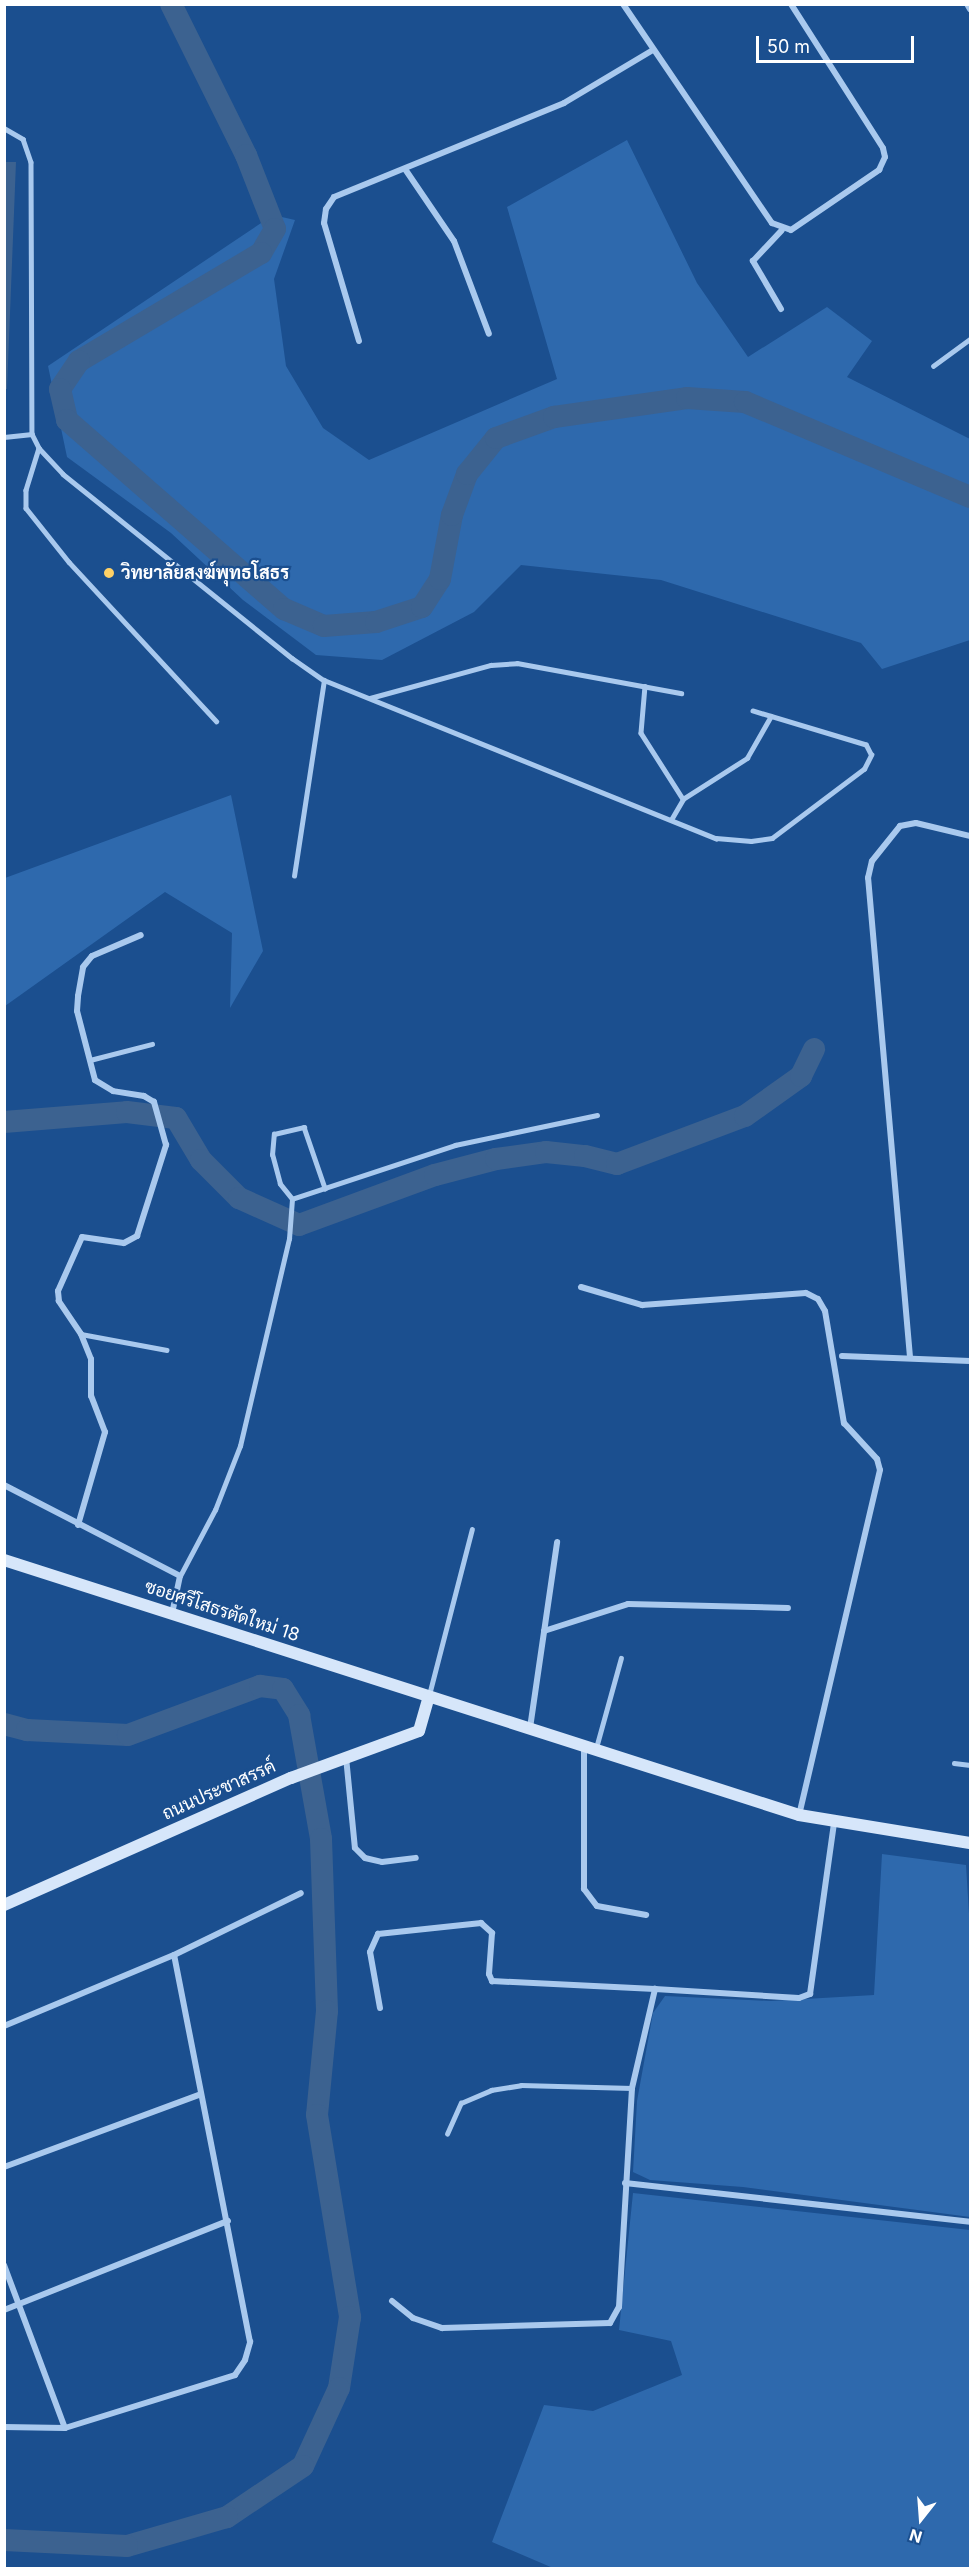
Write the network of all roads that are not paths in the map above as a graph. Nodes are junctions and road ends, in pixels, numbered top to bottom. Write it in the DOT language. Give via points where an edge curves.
graph roads {
  1 [pos="623,4"];
  2 [pos="791,4"];
  3 [pos="968,4"];
  4 [pos="970,9"];
  5 [pos="653,50"];
  6 [pos="4,128"];
  7 [pos="405,169"];
  8 [pos="782,230"];
  9 [pos="781,309"];
  10 [pos="489,334"];
  11 [pos="970,339"];
  12 [pos="359,341"];
  13 [pos="933,366"];
  14 [pos="32,434"];
  15 [pos="4,437"];
  16 [pos="39,448"];
  17 [pos="324,680"];
  18 [pos="645,686"];
  19 [pos="681,693"];
  20 [pos="370,698"];
  21 [pos="753,711"];
  22 [pos="771,716"];
  23 [pos="216,721"];
  24 [pos="683,798"];
  25 [pos="671,820"];
  26 [pos="970,836"];
  27 [pos="294,876"];
  28 [pos="141,935"];
  29 [pos="152,1044"];
  30 [pos="90,1060"];
  31 [pos="597,1115"];
  32 [pos="325,1188"];
  33 [pos="292,1198"];
  34 [pos="581,1287"];
  35 [pos="81,1334"];
  36 [pos="167,1350"];
  37 [pos="842,1356"];
  38 [pos="910,1357"];
  39 [pos="970,1361"];
  40 [pos="4,1485"];
  41 [pos="78,1525"];
  42 [pos="472,1529"];
  43 [pos="557,1542"];
  44 [pos="4,1560"];
  45 [pos="180,1576"];
  46 [pos="788,1608"];
  47 [pos="172,1615"];
  48 [pos="544,1631"];
  49 [pos="621,1658"];
  50 [pos="429,1696"];
  51 [pos="530,1728"];
  52 [pos="590,1749"];
  53 [pos="346,1757"];
  54 [pos="954,1763"];
  55 [pos="970,1765"];
  56 [pos="799,1815"];
  57 [pos="834,1824"];
  58 [pos="970,1843"];
  59 [pos="416,1858"];
  60 [pos="301,1893"];
  61 [pos="4,1905"];
  62 [pos="646,1915"];
  63 [pos="174,1955"];
  64 [pos="655,1989"];
  65 [pos="380,2008"];
  66 [pos="4,2026"];
  67 [pos="632,2088"];
  68 [pos="201,2094"];
  69 [pos="447,2134"];
  70 [pos="4,2167"];
  71 [pos="625,2183"];
  72 [pos="228,2221"];
  73 [pos="970,2222"];
  74 [pos="4,2265"];
  75 [pos="392,2301"];
  76 [pos="19,2304"];
  77 [pos="4,2310"];
  78 [pos="4,2427"];
  79 [pos="65,2428"];
  1 -- 5 [label="street"];
  2 -- 8 [label="street" via="883,148 885,157 879,170 791,230"];
  3 -- 4 [label="street"];
  5 -- 7 [label="street" via="564,103"];
  5 -- 8 [label="street" via="772,223"];
  6 -- 14 [label="lane" via="23,140 31,162"];
  7 -- 10 [label="street" via="454,241"];
  7 -- 12 [label="street" via="334,197 326,209 324,223"];
  8 -- 9 [label="street" via="753,261"];
  11 -- 13 [label="lane"];
  14 -- 15 [label="lane"];
  14 -- 16 [label="lane"];
  16 -- 17 [label="lane" via="63,474"];
  16 -- 23 [label="lane" via="29,475 26,508 69,562"];
  17 -- 20 [label="lane"];
  17 -- 27 [label="lane"];
  18 -- 19 [label="lane"];
  18 -- 20 [label="lane" via="517,663 491,665"];
  18 -- 24 [label="lane" via="642,733"];
  20 -- 25 [label="lane"];
  21 -- 22 [label="lane"];
  22 -- 24 [label="lane" via="747,758"];
  22 -- 25 [label="lane" via="866,745 871,755 864,769 772,838 716,838"];
  24 -- 25 [label="lane"];
  26 -- 38 [label="street" via="916,823 900,826 872,861 868,878"];
  28 -- 30 [label="street" via="98,950 83,967 77,1011"];
  29 -- 30 [label="lane"];
  30 -- 35 [label="street" via="94,1080 102,1087 150,1098 159,1110 164,1128 165,1154 137,1236 124,1243 89,1235 76,1245 58,1291 62,1308"];
  31 -- 32 [label="lane" via="455,1145"];
  32 -- 33 [label="lane"];
  32 -- 33 [label="lane" via="304,1127 274,1134 271,1143 277,1174 284,1192"];
  33 -- 45 [label="lane" via="289,1239 240,1446 215,1510"];
  34 -- 56 [label="street" via="642,1305 806,1293 818,1299 825,1311 844,1423 877,1459 880,1470"];
  35 -- 36 [label="lane"];
  35 -- 41 [label="street" via="90,1359 91,1396 105,1432"];
  37 -- 38 [label="street"];
  38 -- 39 [label="street"];
  40 -- 41 [label="street"];
  41 -- 45 [label="street"];
  42 -- 50 [label="lane"];
  43 -- 48 [label="street"];
  44 -- 47 [label="street, ซอยศรีโสธรตัดใหม่ 18"];
  45 -- 47 [label="street"];
  46 -- 48 [label="street" via="628,1604"];
  47 -- 50 [label="street, ซอยศรีโสธรตัดใหม่ 18"];
  48 -- 51 [label="street"];
  49 -- 52 [label="lane"];
  50 -- 51 [label="street, ซอยศรีโสธรตัดใหม่ 18"];
  50 -- 53 [label="street, ถนนประชาสรรค์" via="419,1731"];
  51 -- 52 [label="street, ซอยศรีโสธรตัดใหม่ 18"];
  52 -- 56 [label="street, ซอยศรีโสธรตัดใหม่ 18"];
  52 -- 62 [label="street" via="585,1889 597,1906"];
  53 -- 59 [label="street" via="355,1848 365,1858 382,1862"];
  53 -- 61 [label="street, ถนนประชาสรรค์"];
  54 -- 55 [label="lane"];
  56 -- 57 [label="street, ซอยศรีโสธรตัดใหม่ 18"];
  57 -- 58 [label="street, ซอยศรีโสธรตัดใหม่ 18"];
  57 -- 64 [label="street" via="810,1994 799,1998"];
  60 -- 63 [label="street"];
  63 -- 66 [label="street"];
  63 -- 68 [label="street"];
  64 -- 65 [label="street" via="492,1981 492,1933 480,1923 378,1934 370,1952"];
  64 -- 67 [label="street"];
  67 -- 69 [label="lane" via="522,2085 491,2090 461,2103"];
  67 -- 71 [label="street"];
  68 -- 70 [label="street"];
  68 -- 72 [label="street"];
  71 -- 73 [label="street"];
  71 -- 75 [label="street" via="619,2307 610,2323 442,2328 413,2318"];
  72 -- 76 [label="street"];
  72 -- 79 [label="street" via="250,2342 245,2360 235,2374"];
  74 -- 76 [label="street"];
  76 -- 77 [label="street"];
  76 -- 79 [label="street"];
  78 -- 79 [label="street"];
}
